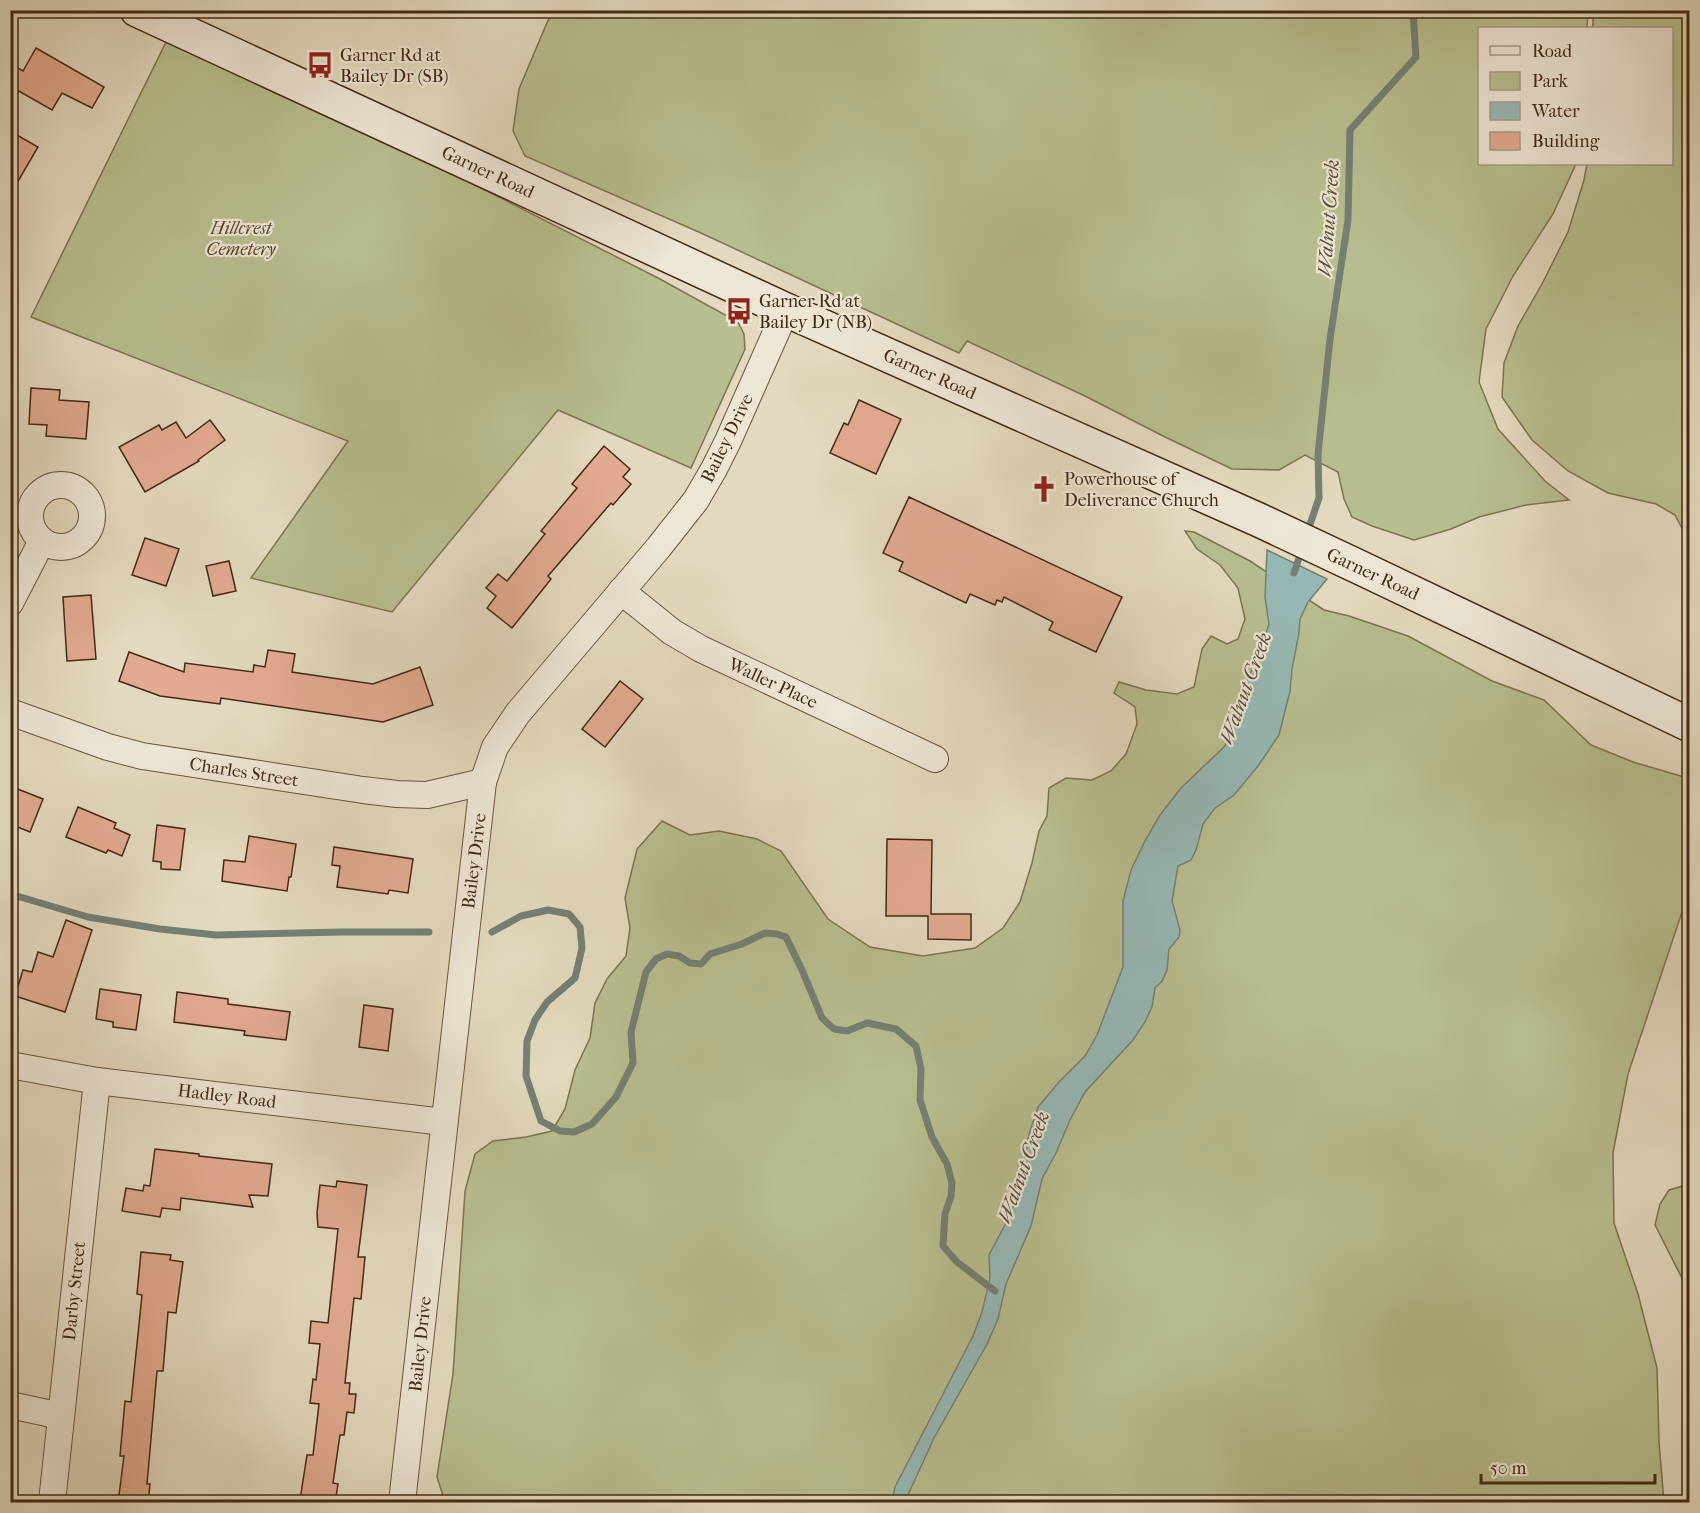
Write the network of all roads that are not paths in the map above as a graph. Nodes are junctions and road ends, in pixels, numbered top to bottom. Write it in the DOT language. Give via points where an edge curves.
graph roads {
  1 [pos="137,10"];
  2 [pos="786,310"];
  3 [pos="42,542"];
  4 [pos="621,591"];
  5 [pos="10,603"];
  6 [pos="10,712"];
  7 [pos="1689,724"];
  8 [pos="934,759"];
  9 [pos="483,782"];
  10 [pos="10,1065"];
  11 [pos="97,1081"];
  12 [pos="444,1122"];
  13 [pos="10,1405"];
  14 [pos="61,1416"];
  15 [pos="52,1503"];
  16 [pos="402,1503"];
  1 -- 2 [label="main road, Garner Road"];
  2 -- 4 [label="street, Bailey Drive" via="696,500"];
  2 -- 7 [label="main road, Garner Road" via="1259,520"];
  3 -- 5 [label="street"];
  4 -- 8 [label="street, Waller Place" via="672,632 701,649"];
  4 -- 9 [label="street, Bailey Drive" via="518,713 495,747"];
  6 -- 9 [label="street, Charles Street" via="142,756 352,788 427,795"];
  9 -- 12 [label="street, Bailey Drive"];
  10 -- 11 [label="street, Hadley Road"];
  11 -- 12 [label="street, Hadley Road"];
  11 -- 14 [label="street, Darby Street"];
  12 -- 16 [label="street, Bailey Drive"];
  13 -- 14 [label="street"];
  14 -- 15 [label="street, Darby Street"];
}
